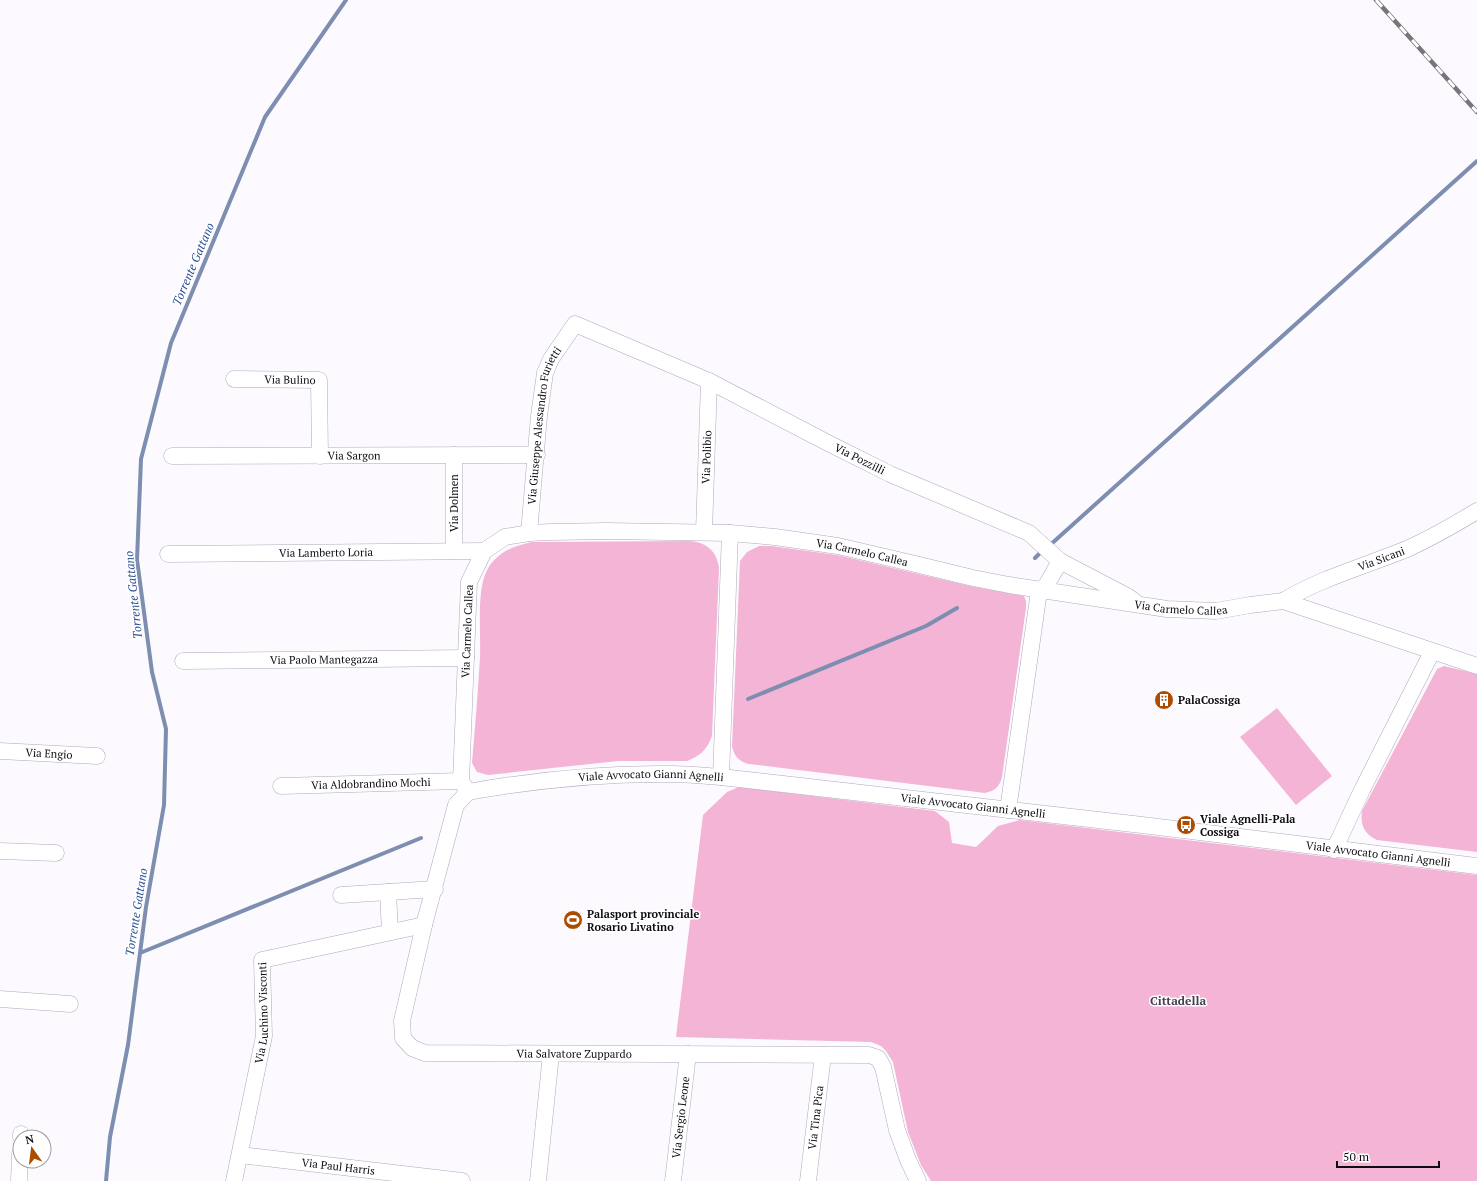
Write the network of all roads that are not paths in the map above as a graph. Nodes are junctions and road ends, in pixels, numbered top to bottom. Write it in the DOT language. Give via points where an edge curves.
graph roads {
  1 [pos="575,324"];
  2 [pos="234,379"];
  3 [pos="709,381"];
  4 [pos="454,455"];
  5 [pos="537,455"];
  6 [pos="172,456"];
  7 [pos="320,456"];
  8 [pos="1477,511"];
  9 [pos="704,532"];
  10 [pos="529,533"];
  11 [pos="730,533"];
  12 [pos="454,551"];
  13 [pos="484,551"];
  14 [pos="168,554"];
  15 [pos="1060,561"];
  16 [pos="1041,591"];
  17 [pos="1283,602"];
  18 [pos="1138,605"];
  19 [pos="1432,652"];
  20 [pos="466,658"];
  21 [pos="183,661"];
  22 [pos="1477,666"];
  23 [pos="0,751"];
  24 [pos="98,756"];
  25 [pos="721,777"];
  26 [pos="281,786"];
  27 [pos="464,787"];
  28 [pos="1008,810"];
  29 [pos="1334,850"];
  30 [pos="0,851"];
  31 [pos="56,853"];
  32 [pos="1477,866"];
  33 [pos="434,889"];
  34 [pos="388,892"];
  35 [pos="341,895"];
  36 [pos="424,925"];
  37 [pos="390,932"];
  38 [pos="0,999"];
  39 [pos="70,1004"];
  40 [pos="551,1054"];
  41 [pos="688,1054"];
  42 [pos="823,1054"];
  43 [pos="240,1155"];
  44 [pos="19,1169"];
  45 [pos="389,1176"];
  46 [pos="19,1181"];
  47 [pos="234,1181"];
  48 [pos="462,1181"];
  49 [pos="538,1181"];
  50 [pos="673,1181"];
  51 [pos="808,1181"];
  52 [pos="918,1181"];
  1 -- 3 [label="street, Via Pozzilli"];
  1 -- 5 [label="street, Via Giuseppe Alessandro Furietti" via="551,359 545,373"];
  2 -- 7 [label="street, Via Bulino" via="319,380"];
  3 -- 9 [label="street, Via Polibio"];
  3 -- 15 [label="street, Via Pozzilli" via="890,474 1029,533"];
  4 -- 5 [label="street, Via Sargon"];
  4 -- 7 [label="street, Via Sargon"];
  4 -- 12 [label="street, Via Dolmen"];
  5 -- 10 [label="street, Via Giuseppe Alessandro Furietti"];
  6 -- 7 [label="street, Via Sargon"];
  8 -- 17 [label="street, Via Sicani" via="1444,531 1408,548 1300,591"];
  9 -- 10 [label="street, Via Carmelo Callea"];
  9 -- 11 [label="street, Via Carmelo Callea"];
  10 -- 13 [label="street, Via Carmelo Callea" via="505,537"];
  11 -- 16 [label="street, Via Carmelo Callea" via="838,546 973,578"];
  11 -- 25 [label="street"];
  12 -- 13 [label="street, Via Lamberto Loria"];
  12 -- 14 [label="street, Via Lamberto Loria"];
  13 -- 20 [label="street, Via Carmelo Callea" via="470,582"];
  15 -- 16 [label="street" via="1048,584"];
  15 -- 18 [label="street, Via Pozzilli" via="1127,596"];
  16 -- 18 [label="street, Via Carmelo Callea"];
  16 -- 28 [label="street"];
  17 -- 18 [label="street, Via Carmelo Callea" via="1216,611"];
  17 -- 19 [label="street, Via Carmelo Callea"];
  19 -- 22 [label="street, Via Carmelo Callea"];
  19 -- 29 [label="street"];
  20 -- 21 [label="street, Via Paolo Mantegazza"];
  20 -- 27 [label="street, Via Carmelo Callea"];
  23 -- 24 [label="street, Via Engio"];
  25 -- 27 [label="street, Viale Avvocato Gianni Agnelli" via="672,774 583,777 497,787"];
  25 -- 28 [label="street, Viale Avvocato Gianni Agnelli"];
  26 -- 27 [label="street, Via Aldobrandino Mochi"];
  27 -- 33 [label="street, Via Salvatore Zuppardo" via="456,805"];
  28 -- 29 [label="street, Viale Avvocato Gianni Agnelli"];
  29 -- 32 [label="street, Viale Avvocato Gianni Agnelli"];
  30 -- 31 [label="street"];
  33 -- 34 [label="street"];
  33 -- 36 [label="street, Via Salvatore Zuppardo"];
  34 -- 35 [label="street"];
  34 -- 37 [label="street"];
  36 -- 37 [label="street, Via Luchino Visconti"];
  36 -- 40 [label="street, Via Salvatore Zuppardo" via="402,1021 404,1038 412,1048 425,1054"];
  37 -- 43 [label="street, Via Luchino Visconti" via="262,960 264,1036"];
  38 -- 39 [label="street"];
  40 -- 41 [label="street, Via Salvatore Zuppardo"];
  40 -- 49 [label="street"];
  41 -- 42 [label="street, Via Salvatore Zuppardo"];
  41 -- 50 [label="street, Via Sergio Leone"];
  42 -- 51 [label="street, Via Tina Pica"];
  42 -- 52 [label="street, Via Salvatore Zuppardo" via="869,1055 878,1058 883,1067 897,1130"];
  43 -- 45 [label="street, Via Paul Harris"];
  43 -- 47 [label="street, Via Luchino Visconti"];
  44 -- 46 [label="street"];
  45 -- 48 [label="street, Via Paul Harris"];
}
